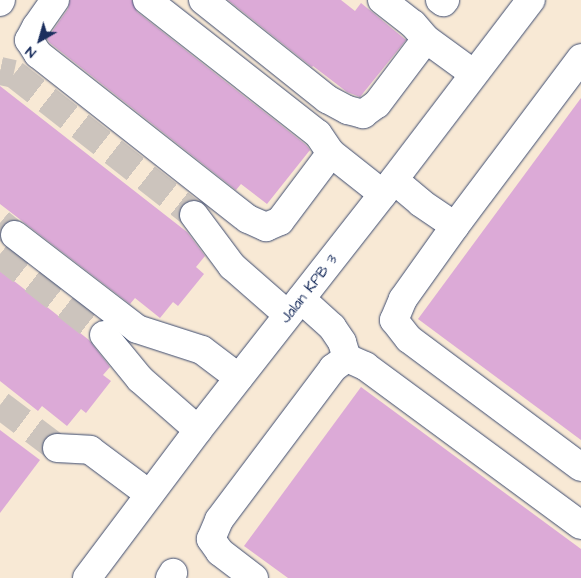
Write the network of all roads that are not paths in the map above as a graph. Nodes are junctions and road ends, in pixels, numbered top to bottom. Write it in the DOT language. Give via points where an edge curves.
graph roads {
  1 [pos="55,0"];
  2 [pos="147,0"];
  3 [pos="203,0"];
  4 [pos="382,0"];
  5 [pos="440,0"];
  6 [pos="445,0"];
  7 [pos="531,0"];
  8 [pos="426,39"];
  9 [pos="581,58"];
  10 [pos="474,74"];
  11 [pos="331,153"];
  12 [pos="389,187"];
  13 [pos="194,215"];
  14 [pos="455,226"];
  15 [pos="15,235"];
  16 [pos="295,307"];
  17 [pos="104,335"];
  18 [pos="347,358"];
  19 [pos="239,378"];
  20 [pos="198,430"];
  21 [pos="57,448"];
  22 [pos="581,466"];
  23 [pos="149,494"];
  24 [pos="581,524"];
  25 [pos="88,578"];
  26 [pos="254,578"];
  1 -- 11 [label="street" via="29,40 38,54 248,219 266,227 280,221"];
  2 -- 11 [label="street" via="318,134"];
  3 -- 8 [label="street" via="327,99 363,114 377,104"];
  4 -- 8 [label="street" via="413,24"];
  5 -- 6 [label="street"];
  7 -- 10 [label="street, Jalan KPB 3"];
  8 -- 10 [label="street"];
  9 -- 14 [label="street"];
  10 -- 12 [label="street, Jalan KPB 3"];
  11 -- 12 [label="street"];
  12 -- 14 [label="street" via="422,203"];
  12 -- 16 [label="street, Jalan KPB 3"];
  13 -- 16 [label="street" via="232,266"];
  14 -- 22 [label="street" via="403,299 394,320 409,339"];
  15 -- 19 [label="street" via="137,329 202,350"];
  16 -- 18 [label="street" via="332,327"];
  16 -- 19 [label="street, Jalan KPB 3"];
  17 -- 20 [label="street" via="140,379"];
  18 -- 24 [label="street" via="365,366"];
  18 -- 26 [label="street" via="333,368 219,520 211,539 220,552"];
  19 -- 20 [label="street, Jalan KPB 3"];
  20 -- 23 [label="street, Jalan KPB 3"];
  21 -- 23 [label="street" via="90,450"];
  23 -- 25 [label="street, Jalan KPB 3"];
}
